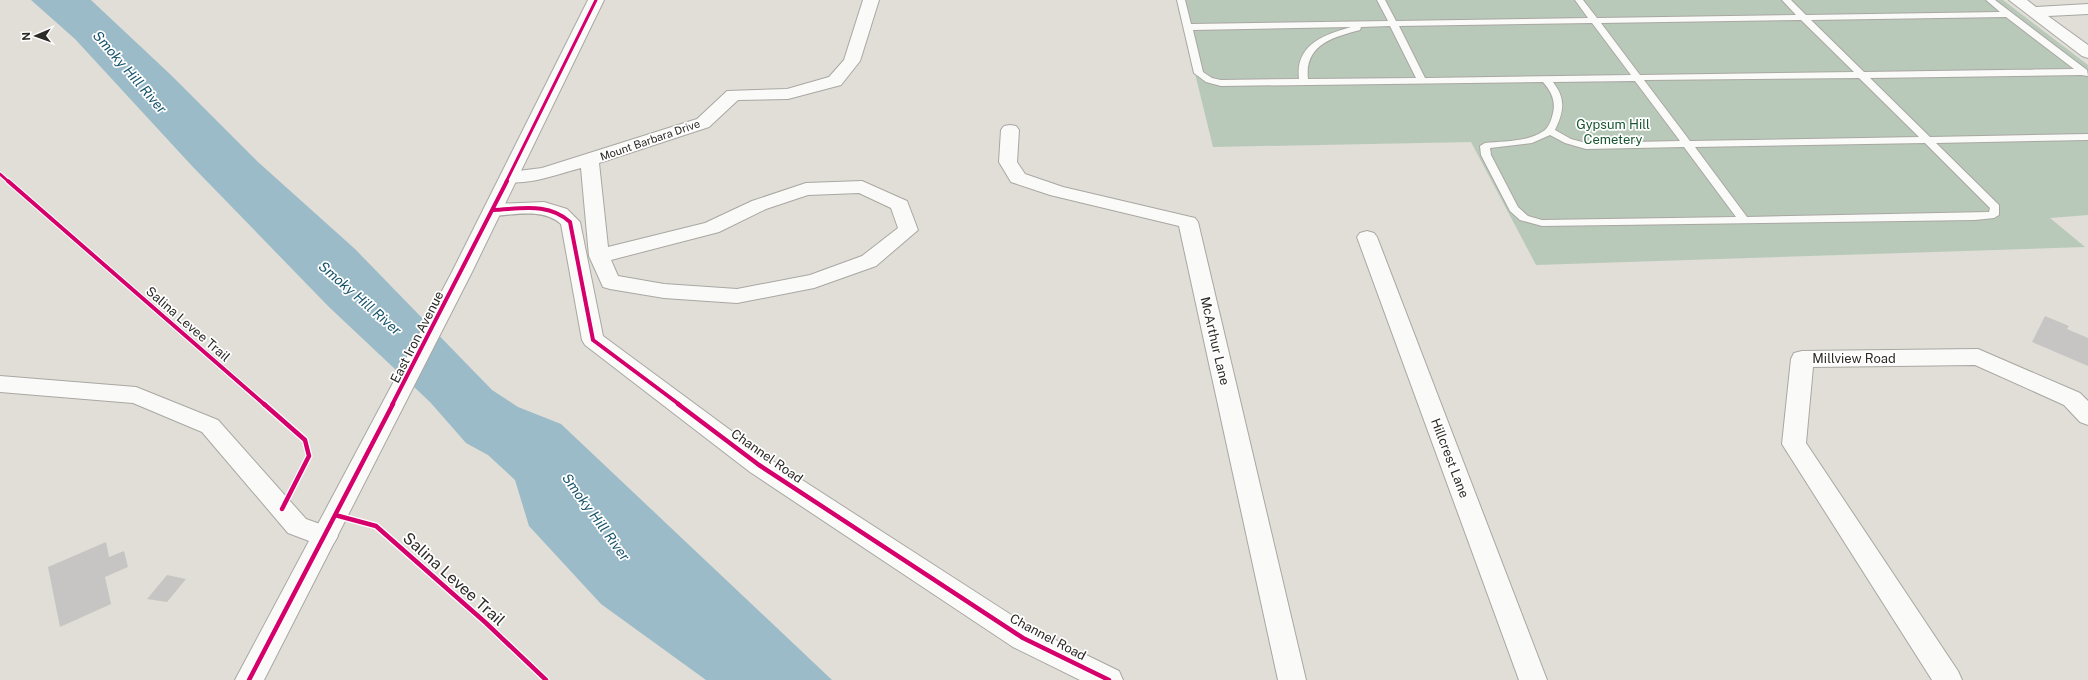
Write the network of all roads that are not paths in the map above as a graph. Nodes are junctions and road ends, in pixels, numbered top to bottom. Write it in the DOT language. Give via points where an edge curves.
graph roads {
  1 [pos="596,0"];
  2 [pos="871,0"];
  3 [pos="1181,0"];
  4 [pos="1381,0"];
  5 [pos="1579,0"];
  6 [pos="1786,0"];
  7 [pos="1990,0"];
  8 [pos="2017,0"];
  9 [pos="2088,9"];
  10 [pos="2033,12"];
  11 [pos="2008,14"];
  12 [pos="1803,17"];
  13 [pos="1594,20"];
  14 [pos="1392,22"];
  15 [pos="1378,23"];
  16 [pos="1188,27"];
  17 [pos="2088,53"];
  18 [pos="2086,73"];
  19 [pos="1861,75"];
  20 [pos="1638,78"];
  21 [pos="1546,79"];
  22 [pos="1422,80"];
  23 [pos="1304,82"];
  24 [pos="1010,130"];
  25 [pos="1550,131"];
  26 [pos="2088,137"];
  27 [pos="1927,140"];
  28 [pos="1687,144"];
  29 [pos="590,160"];
  30 [pos="509,176"];
  31 [pos="493,210"];
  32 [pos="1745,221"];
  33 [pos="1367,237"];
  34 [pos="599,256"];
  35 [pos="0,384"];
  36 [pos="2088,416"];
  37 [pos="325,536"];
  38 [pos="249,680"];
  39 [pos="1109,680"];
  40 [pos="1292,680"];
  41 [pos="1533,680"];
  42 [pos="1948,680"];
  1 -- 30 [label="street, East Iron Avenue"];
  2 -- 29 [label="street, Mount Barbara Drive" via="852,61 835,81 788,94 734,95 702,123"];
  3 -- 16 [label="lane"];
  4 -- 14 [label="lane"];
  5 -- 13 [label="lane"];
  6 -- 12 [label="lane"];
  7 -- 11 [label="lane"];
  8 -- 10 [label="street"];
  9 -- 10 [label="street"];
  10 -- 17 [label="street"];
  11 -- 12 [label="lane"];
  11 -- 18 [label="lane"];
  12 -- 13 [label="lane"];
  12 -- 19 [label="lane"];
  13 -- 14 [label="lane"];
  13 -- 20 [label="lane"];
  14 -- 15 [label="lane"];
  14 -- 22 [label="lane"];
  15 -- 16 [label="lane"];
  15 -- 23 [label="lane" via="1333,34 1316,44 1304,59"];
  16 -- 23 [label="lane" via="1199,73 1209,80 1221,83"];
  18 -- 19 [label="lane"];
  19 -- 20 [label="lane"];
  19 -- 27 [label="lane"];
  20 -- 21 [label="lane"];
  20 -- 28 [label="lane"];
  21 -- 22 [label="lane"];
  21 -- 25 [label="lane" via="1559,99 1558,114"];
  22 -- 23 [label="lane"];
  24 -- 40 [label="street, McArthur Lane" via="1008,162 1018,178 1057,191 1188,222"];
  25 -- 28 [label="lane" via="1568,141 1586,146"];
  25 -- 32 [label="lane" via="1532,140 1485,146 1486,155 1514,209 1524,218 1542,223"];
  26 -- 27 [label="lane"];
  27 -- 28 [label="lane"];
  27 -- 32 [label="lane" via="1995,207 1994,215"];
  28 -- 32 [label="lane"];
  29 -- 30 [label="street, Mount Barbara Drive" via="543,172"];
  29 -- 34 [label="street"];
  30 -- 31 [label="street, East Iron Avenue"];
  31 -- 37 [label="street, East Iron Avenue"];
  31 -- 39 [label="street, Channel Road" via="544,208 560,213 570,222 593,340 772,474 1023,638"];
  33 -- 41 [label="street, Hillcrest Lane"];
  34 -- 34 [label="street" via="712,228 759,205 806,190 862,187 900,205 908,230 869,261 814,281 737,296 664,291 610,282"];
  35 -- 37 [label="street" via="136,395 210,426 297,526"];
  36 -- 42 [label="street, Millview Road" via="2072,399 1978,357 1802,359 1794,444"];
  37 -- 38 [label="street, East Iron Avenue"];
}
